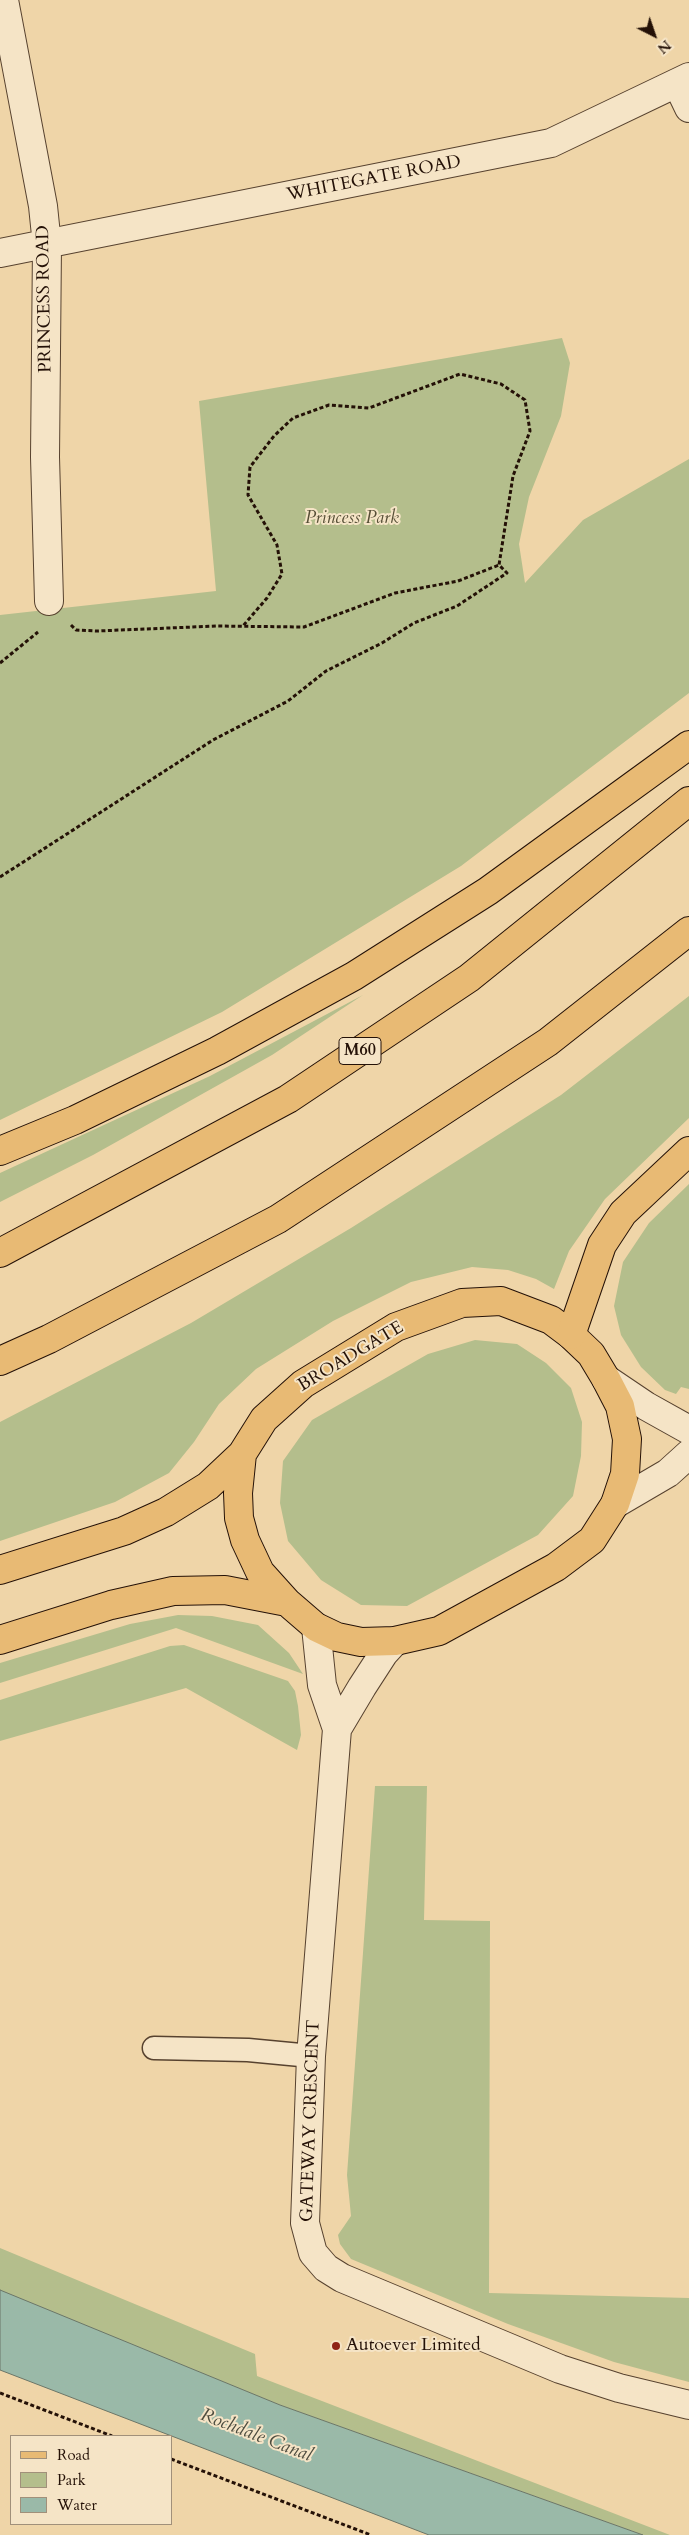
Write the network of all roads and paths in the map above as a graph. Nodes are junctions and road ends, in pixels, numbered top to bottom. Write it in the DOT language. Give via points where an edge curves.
graph roads {
  1 [pos="4,0"];
  2 [pos="683,80"];
  3 [pos="689,108"];
  4 [pos="47,245"];
  5 [pos="0,253"];
  6 [pos="499,565"];
  7 [pos="48,601"];
  8 [pos="242,627"];
  9 [pos="0,663"];
  10 [pos="689,746"];
  11 [pos="689,801"];
  12 [pos="0,877"];
  13 [pos="689,930"];
  14 [pos="0,1151"];
  15 [pos="689,1151"];
  16 [pos="0,1254"];
  17 [pos="571,1334"];
  18 [pos="0,1361"];
  19 [pos="606,1378"];
  20 [pos="689,1430"];
  21 [pos="242,1454"];
  22 [pos="689,1454"];
  23 [pos="615,1504"];
  24 [pos="0,1570"];
  25 [pos="287,1602"];
  26 [pos="316,1627"];
  27 [pos="0,1640"];
  28 [pos="396,1641"];
  29 [pos="337,1729"];
  30 [pos="154,2048"];
  31 [pos="311,2056"];
  32 [pos="0,2393"];
  33 [pos="689,2405"];
  34 [pos="109,2435"];
  35 [pos="172,2459"];
  36 [pos="371,2535"];
  1 -- 4 [label="street, PRINCESS ROAD" via="43,206"];
  2 -- 3 [label="street"];
  2 -- 4 [label="street, WHITEGATE ROAD" via="551,143"];
  4 -- 5 [label="street, WHITEGATE ROAD"];
  4 -- 7 [label="street, PRINCESS ROAD" via="45,457"];
  6 -- 8 [label="path" via="458,581 396,593 304,627"];
  6 -- 8 [label="path" via="513,476 530,431 526,400 501,384 460,374 369,408 329,405 292,418 250,467 248,495 277,544 282,574"];
  6 -- 12 [label="path" via="507,573 490,586 458,606 414,623 326,671 288,701 213,740"];
  7 -- 8 [label="path" via="76,630"];
  7 -- 9 [label="path" via="40,631"];
  10 -- 14 [label="main road" via="488,891 354,976 217,1051 75,1120"];
  11 -- 16 [label="main road, M60" via="469,978 288,1099"];
  13 -- 18 [label="main road" via="548,1042 278,1219 49,1339"];
  15 -- 17 [label="main road" via="623,1213 602,1245"];
  17 -- 19 [label="main road, BROADGATE" via="591,1354"];
  17 -- 21 [label="main road, BROADGATE" via="550,1320 502,1301 462,1303 396,1327 303,1384 264,1419"];
  19 -- 20 [label="street, BROADGATE"];
  19 -- 23 [label="main road, BROADGATE" via="620,1406 627,1439 625,1474"];
  21 -- 24 [label="main road, BROADGATE" via="208,1486 124,1532"];
  21 -- 25 [label="main road, BROADGATE" via="238,1518 260,1572"];
  22 -- 23 [label="street, BROADGATE" via="668,1474"];
  23 -- 28 [label="main road, BROADGATE" via="592,1540 556,1567 439,1631"];
  25 -- 26 [label="main road, BROADGATE"];
  25 -- 27 [label="main road, BROADGATE" via="225,1590 172,1591 112,1605"];
  26 -- 28 [label="main road, BROADGATE" via="337,1637 360,1642"];
  26 -- 29 [label="street, GATEWAY CRESCENT" via="322,1685"];
  28 -- 29 [label="street, GATEWAY CRESCENT" via="384,1653"];
  29 -- 31 [label="street, GATEWAY CRESCENT"];
  30 -- 31 [label="lane" via="248,2050"];
  31 -- 33 [label="street, GATEWAY CRESCENT" via="305,2223 313,2253 326,2268 342,2278 560,2369"];
  32 -- 34 [label="path"];
  35 -- 36 [label="path"];
}
